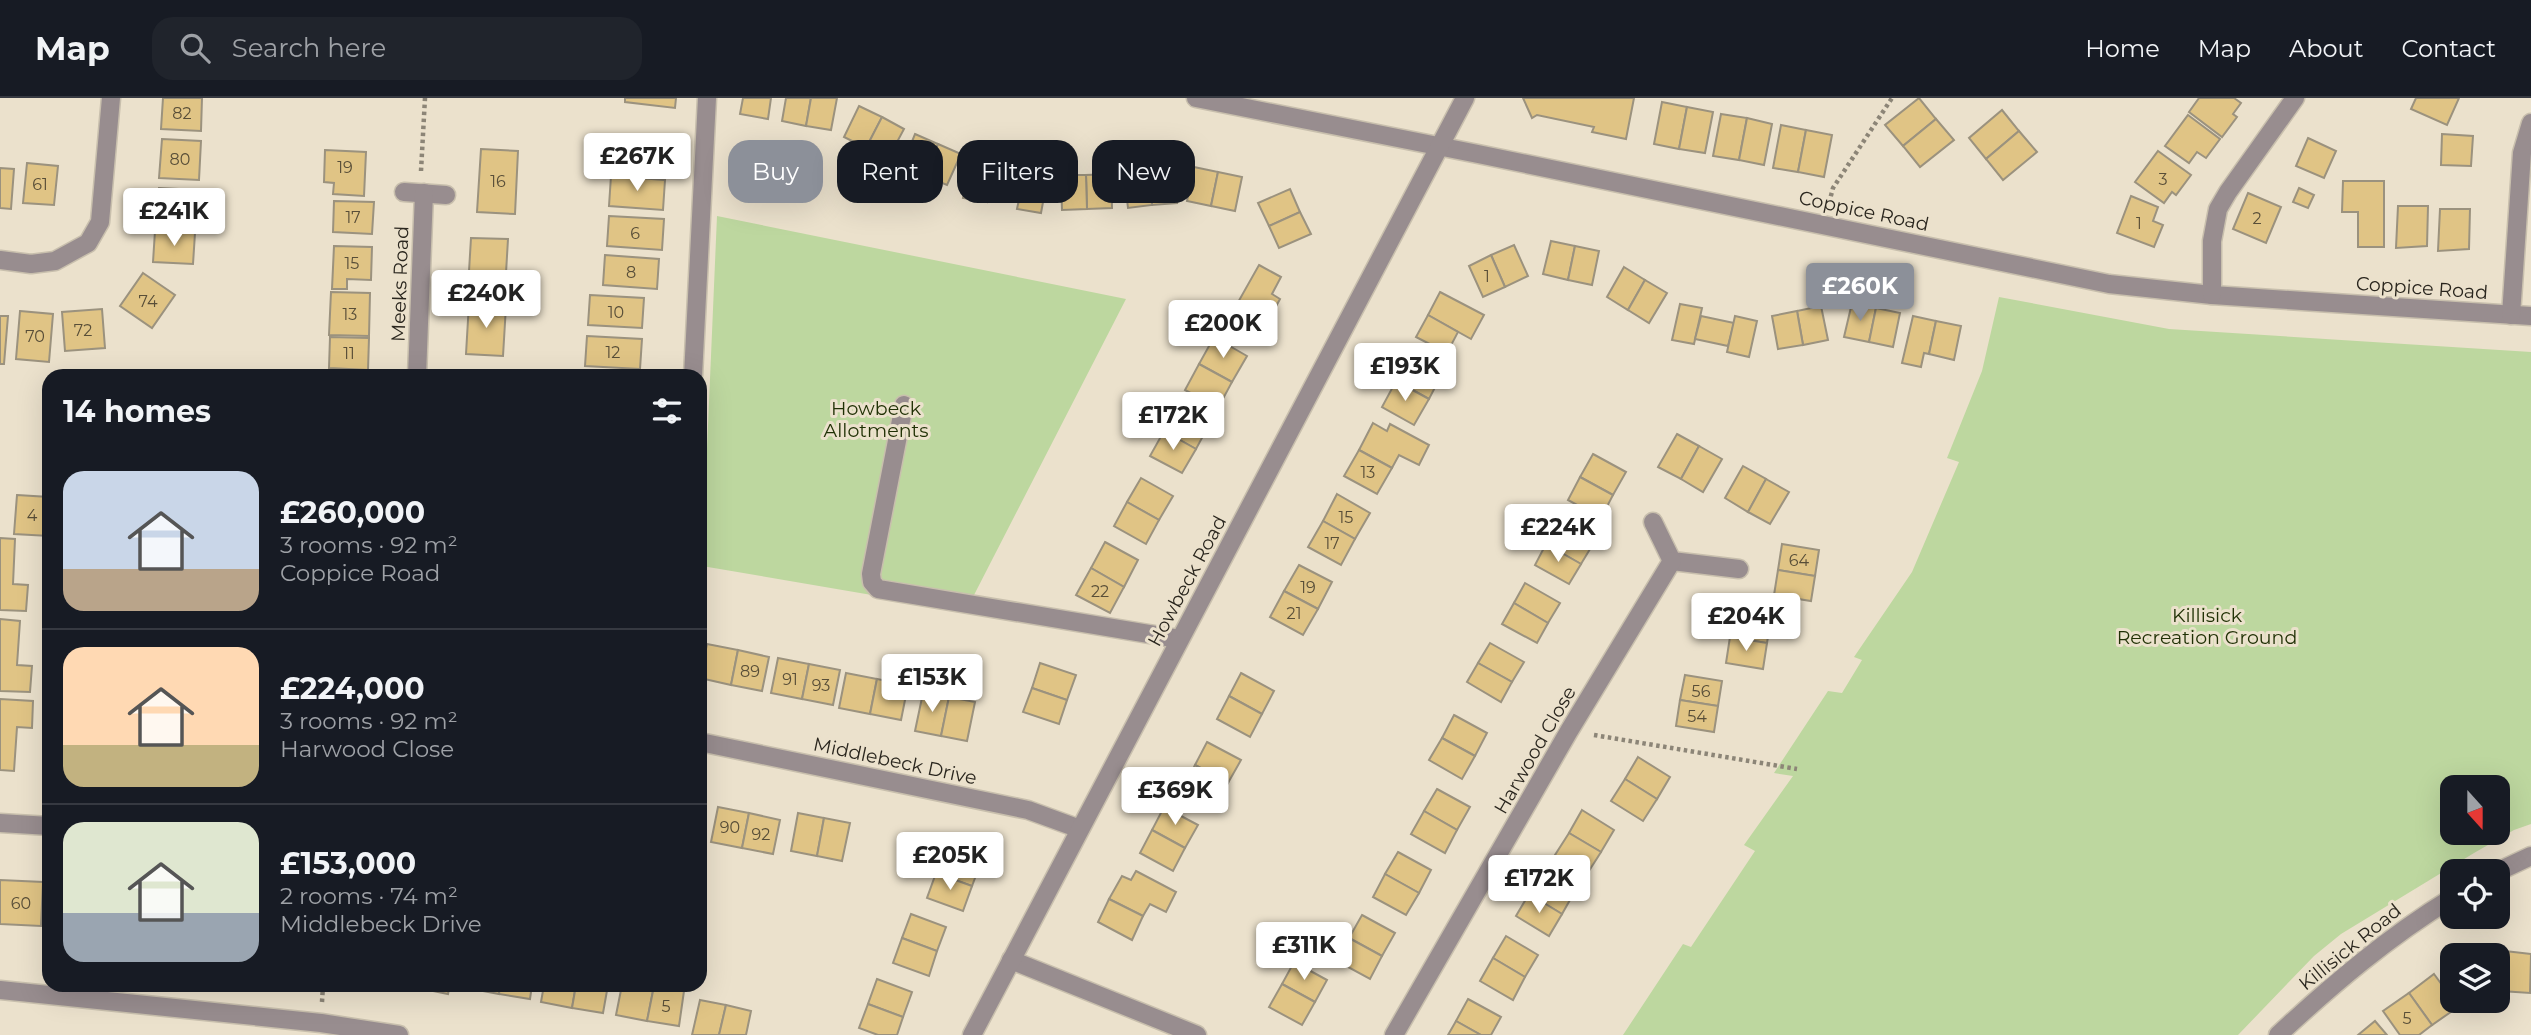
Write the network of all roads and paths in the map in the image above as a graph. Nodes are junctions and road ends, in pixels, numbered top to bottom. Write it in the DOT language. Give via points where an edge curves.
graph roads {
  1 [pos="111,98"];
  2 [pos="425,98"];
  3 [pos="707,98"];
  4 [pos="1196,98"];
  5 [pos="1465,98"];
  6 [pos="1892,98"];
  7 [pos="2295,98"];
  8 [pos="2531,123"];
  9 [pos="1440,146"];
  10 [pos="416,193"];
  11 [pos="446,195"];
  12 [pos="1824,225"];
  13 [pos="0,261"];
  14 [pos="2212,296"];
  15 [pos="2511,315"];
  16 [pos="2531,316"];
  17 [pos="417,369"];
  18 [pos="693,369"];
  19 [pos="904,405"];
  20 [pos="1653,522"];
  21 [pos="1672,561"];
  22 [pos="1739,569"];
  23 [pos="1179,639"];
  24 [pos="1569,731"];
  25 [pos="707,743"];
  26 [pos="1797,769"];
  27 [pos="0,823"];
  28 [pos="42,826"];
  29 [pos="1080,829"];
  30 [pos="2531,856"];
  31 [pos="2510,866"];
  32 [pos="2440,905"];
  33 [pos="1011,960"];
  34 [pos="0,990"];
  35 [pos="399,1035"];
  36 [pos="972,1035"];
  37 [pos="1197,1035"];
  38 [pos="1394,1035"];
  39 [pos="2278,1035"];
  1 -- 13 [label="street" via="100,222 88,243 55,261"];
  2 -- 10 [label="path"];
  3 -- 18 [label="street"];
  4 -- 9 [label="street, Coppice Road"];
  5 -- 9 [label="street, Howbeck Road"];
  6 -- 12 [label="path" via="1833,188"];
  7 -- 14 [label="street" via="2218,209 2212,241"];
  8 -- 15 [label="street" via="2522,153"];
  9 -- 12 [label="street, Coppice Road"];
  9 -- 23 [label="street, Howbeck Road"];
  10 -- 11 [label="street"];
  10 -- 17 [label="street, Meeks Road"];
  12 -- 14 [label="street, Coppice Road" via="2109,284"];
  14 -- 15 [label="street, Coppice Road"];
  15 -- 16 [label="street, Coppice Road"];
  19 -- 23 [label="street" via="871,574 878,589"];
  20 -- 21 [label="street"];
  21 -- 22 [label="street"];
  21 -- 24 [label="street, Harwood Close"];
  23 -- 29 [label="street, Howbeck Road"];
  24 -- 26 [label="path"];
  24 -- 38 [label="street, Harwood Close"];
  25 -- 29 [label="street, Middlebeck Drive" via="1028,810"];
  27 -- 28 [label="street"];
  29 -- 33 [label="street, Howbeck Road"];
  30 -- 31 [label="street"];
  32 -- 39 [label="street, Killisick Road" via="2357,964"];
  33 -- 36 [label="street, Howbeck Road"];
  33 -- 37 [label="street"];
  34 -- 35 [label="street"];
}
